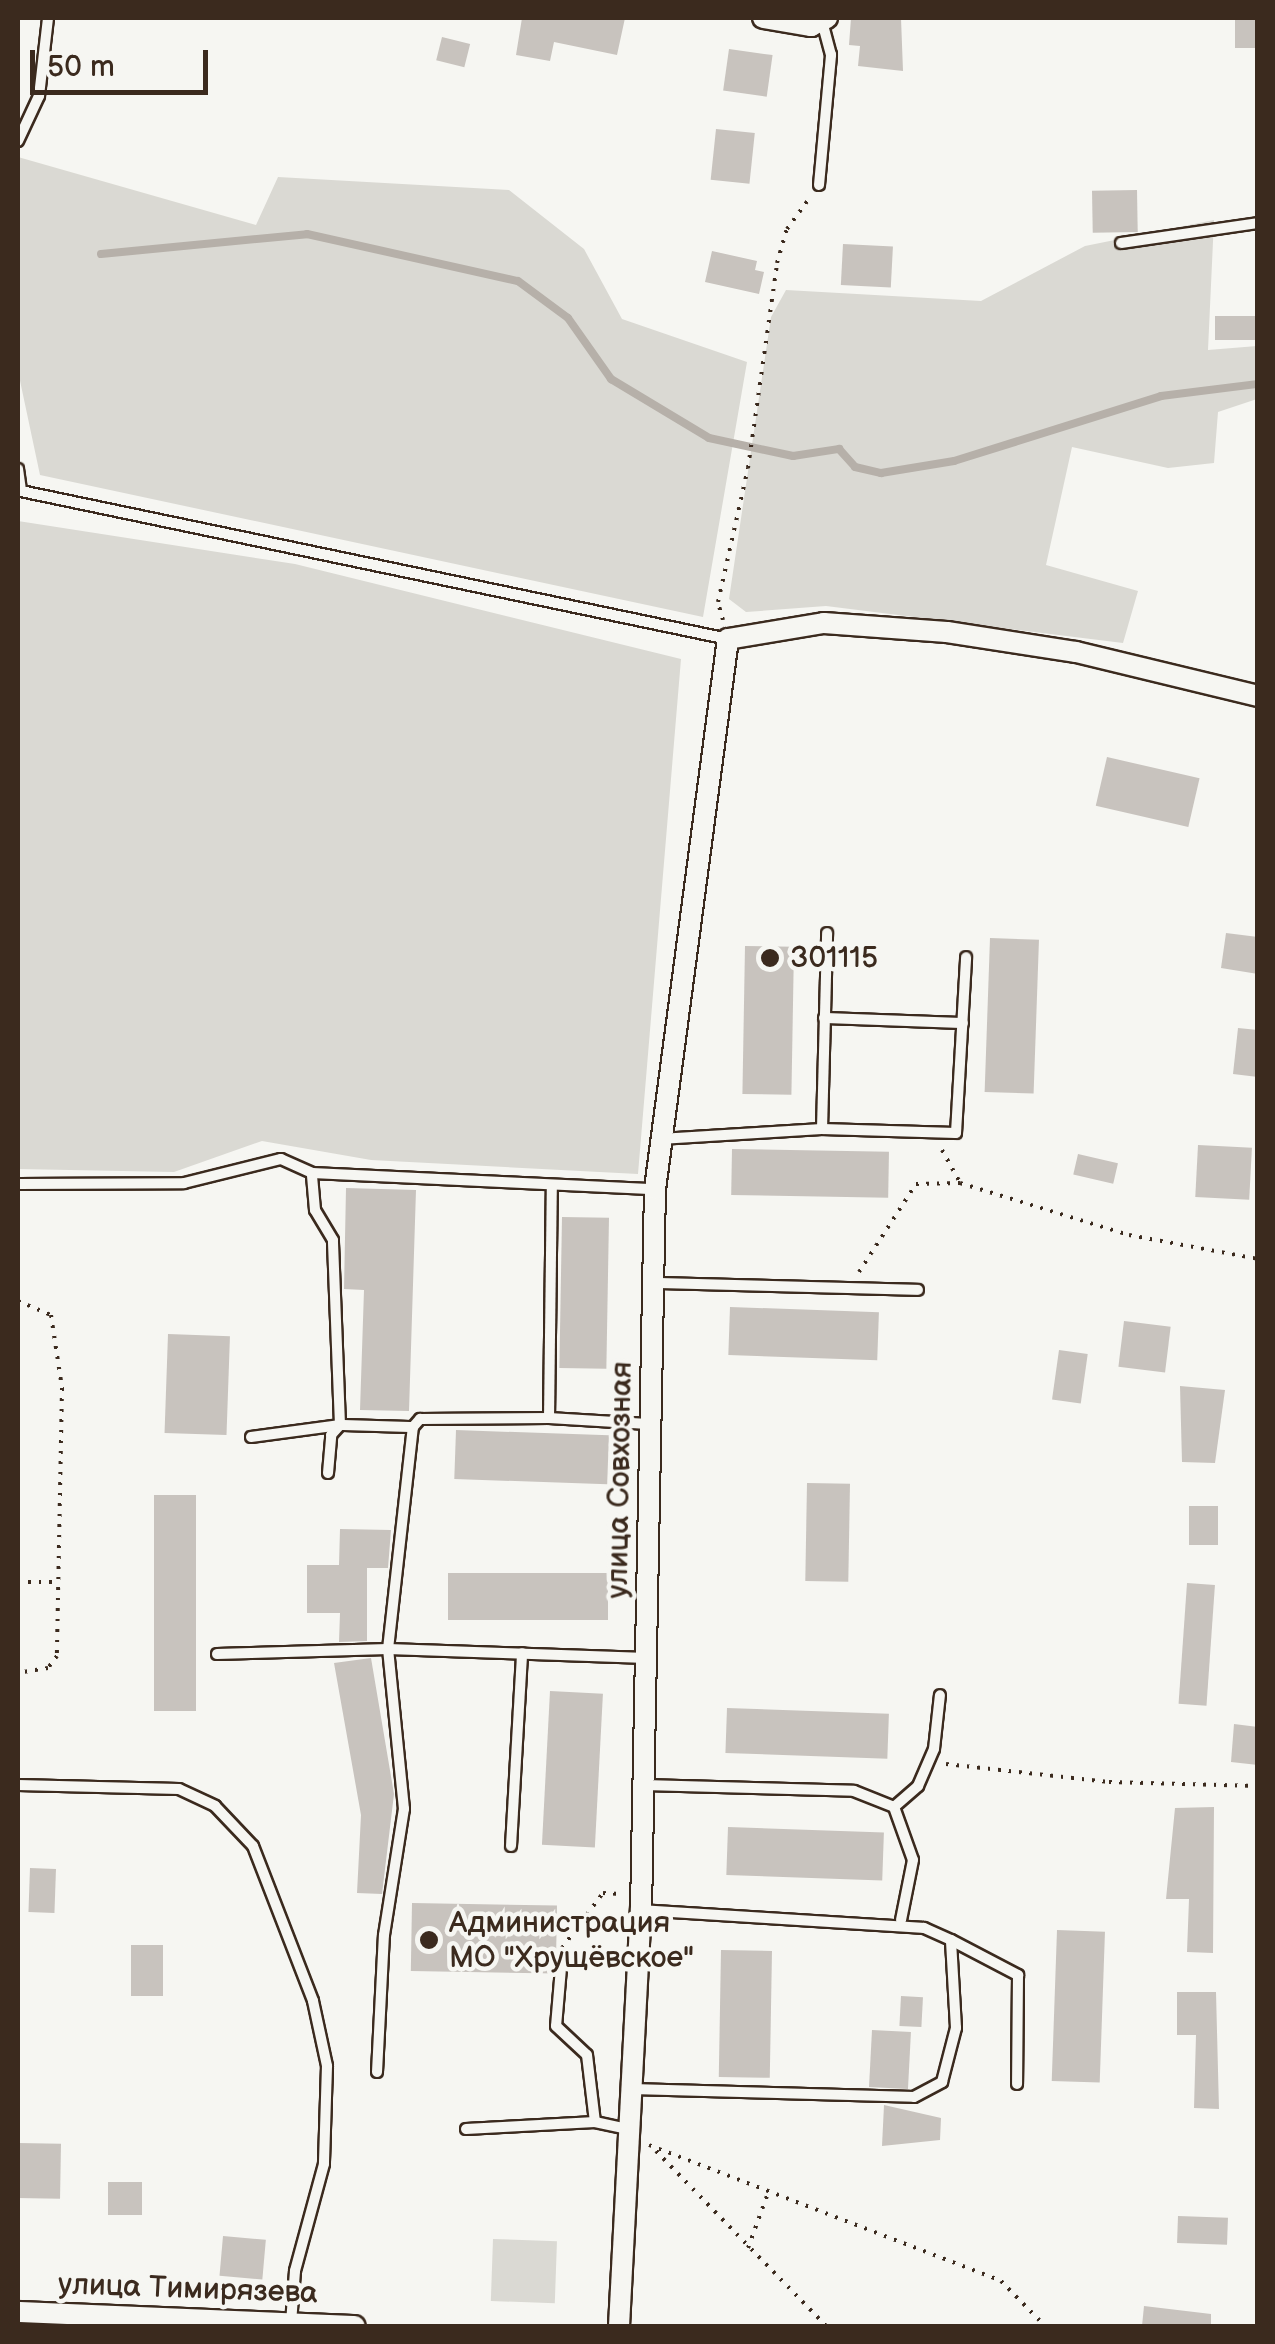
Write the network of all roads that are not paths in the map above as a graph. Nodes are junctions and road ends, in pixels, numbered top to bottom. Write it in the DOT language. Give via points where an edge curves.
graph roads {
  1 [pos="48,18"];
  2 [pos="764,18"];
  3 [pos="824,20"];
  4 [pos="18,141"];
  5 [pos="819,185"];
  6 [pos="1258,223"];
  7 [pos="1121,243"];
  8 [pos="18,468"];
  9 [pos="728,638"];
  10 [pos="1258,696"];
  11 [pos="827,933"];
  12 [pos="966,957"];
  13 [pos="824,1018"];
  14 [pos="962,1023"];
  15 [pos="822,1130"];
  16 [pos="659,1140"];
  17 [pos="312,1173"];
  18 [pos="18,1184"];
  19 [pos="552,1185"];
  20 [pos="655,1189"];
  21 [pos="655,1283"];
  22 [pos="918,1290"];
  23 [pos="550,1418"];
  24 [pos="648,1424"];
  25 [pos="340,1425"];
  26 [pos="413,1427"];
  27 [pos="251,1437"];
  28 [pos="328,1473"];
  29 [pos="388,1649"];
  30 [pos="217,1654"];
  31 [pos="522,1654"];
  32 [pos="648,1658"];
  33 [pos="940,1696"];
  34 [pos="644,1785"];
  35 [pos="18,1786"];
  36 [pos="894,1807"];
  37 [pos="511,1846"];
  38 [pos="642,1903"];
  39 [pos="901,1920"];
  40 [pos="951,1940"];
  41 [pos="561,1968"];
  42 [pos="377,2072"];
  43 [pos="1017,2084"];
  44 [pos="632,2088"];
  45 [pos="596,2122"];
  46 [pos="466,2129"];
  47 [pos="636,2134"];
  48 [pos="18,2312"];
  49 [pos="291,2325"];
  50 [pos="355,2326"];
  51 [pos="619,2326"];
  1 -- 4 [label="lane" via="42,84"];
  2 -- 3 [label="street"];
  3 -- 5 [label="lane" via="830,55"];
  6 -- 7 [label="lane"];
  8 -- 9 [label="lane" via="21,492"];
  9 -- 10 [label="street" via="824,622 947,632 1076,652"];
  9 -- 16 [label="street, улица Совхозная"];
  11 -- 13 [label="lane"];
  12 -- 14 [label="lane"];
  13 -- 14 [label="lane"];
  13 -- 15 [label="lane"];
  14 -- 15 [label="lane" via="956,1133"];
  15 -- 16 [label="lane"];
  16 -- 20 [label="street, улица Совхозная"];
  17 -- 18 [label="lane" via="281,1159 184,1183"];
  17 -- 19 [label="lane"];
  17 -- 25 [label="lane" via="315,1210 333,1240"];
  19 -- 20 [label="lane"];
  19 -- 23 [label="lane"];
  20 -- 21 [label="street, улица Совхозная"];
  21 -- 22 [label="lane"];
  21 -- 24 [label="street, улица Совхозная"];
  23 -- 24 [label="lane"];
  23 -- 26 [label="lane" via="420,1420"];
  24 -- 32 [label="street, улица Совхозная"];
  25 -- 26 [label="lane"];
  25 -- 27 [label="lane"];
  25 -- 28 [label="lane" via="331,1435"];
  26 -- 29 [label="lane"];
  29 -- 30 [label="lane"];
  29 -- 31 [label="lane"];
  29 -- 42 [label="lane" via="404,1809 384,1935"];
  31 -- 32 [label="lane"];
  31 -- 37 [label="lane"];
  32 -- 34 [label="street, улица Совхозная"];
  33 -- 36 [label="lane" via="935,1746 918,1786"];
  34 -- 36 [label="lane" via="854,1791"];
  34 -- 38 [label="street, улица Совхозная"];
  35 -- 49 [label="lane" via="179,1789 215,1806 256,1851 313,2002 327,2066 326,2150 295,2271"];
  36 -- 39 [label="lane" via="913,1860"];
  38 -- 39 [label="lane"];
  38 -- 44 [label="street, улица Совхозная"];
  39 -- 40 [label="lane"];
  40 -- 43 [label="lane" via="1017,1973"];
  40 -- 44 [label="lane" via="953,2058 934,2090 902,2099 746,2086"];
  41 -- 45 [label="lane" via="556,2026 587,2055"];
  44 -- 47 [label="street, улица Совхозная"];
  45 -- 46 [label="lane"];
  45 -- 47 [label="lane"];
  47 -- 51 [label="street, улица Совхозная"];
  48 -- 49 [label="street, улица Тимирязева"];
  49 -- 50 [label="street, улица Тимирязева"];
}
